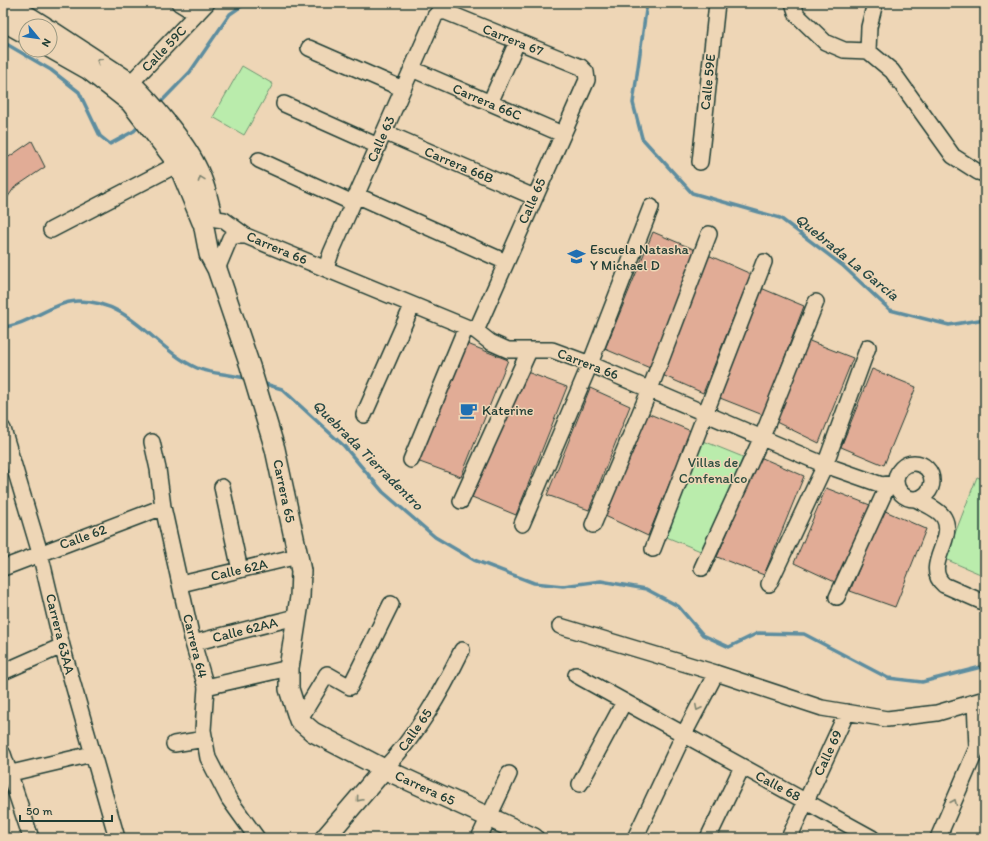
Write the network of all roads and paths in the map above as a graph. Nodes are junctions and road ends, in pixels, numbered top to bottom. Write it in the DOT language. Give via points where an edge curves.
graph roads {
  1 [pos="8,3"];
  2 [pos="179,3"];
  3 [pos="717,3"];
  4 [pos="793,3"];
  5 [pos="875,3"];
  6 [pos="202,9"];
  7 [pos="440,12"];
  8 [pos="31,18"];
  9 [pos="3,21"];
  10 [pos="18,29"];
  11 [pos="58,36"];
  12 [pos="517,42"];
  13 [pos="309,48"];
  14 [pos="868,51"];
  15 [pos="58,53"];
  16 [pos="412,69"];
  17 [pos="586,72"];
  18 [pos="403,89"];
  19 [pos="131,93"];
  20 [pos="490,103"];
  21 [pos="284,104"];
  22 [pos="158,124"];
  23 [pos="562,134"];
  24 [pos="381,139"];
  25 [pos="259,160"];
  26 [pos="700,162"];
  27 [pos="178,164"];
  28 [pos="985,174"];
  29 [pos="534,197"];
  30 [pos="355,199"];
  31 [pos="650,207"];
  32 [pos="210,222"];
  33 [pos="51,230"];
  34 [pos="709,234"];
  35 [pos="246,236"];
  36 [pos="506,262"];
  37 [pos="764,262"];
  38 [pos="326,268"];
  39 [pos="217,269"];
  40 [pos="816,302"];
  41 [pos="412,306"];
  42 [pos="471,329"];
  43 [pos="868,347"];
  44 [pos="529,351"];
  45 [pos="590,364"];
  46 [pos="650,390"];
  47 [pos="707,414"];
  48 [pos="364,415"];
  49 [pos="3,429"];
  50 [pos="762,437"];
  51 [pos="152,442"];
  52 [pos="411,460"];
  53 [pos="825,465"];
  54 [pos="892,484"];
  55 [pos="222,487"];
  56 [pos="916,499"];
  57 [pos="461,501"];
  58 [pos="163,507"];
  59 [pos="522,524"];
  60 [pos="593,525"];
  61 [pos="653,549"];
  62 [pos="40,553"];
  63 [pos="298,556"];
  64 [pos="3,568"];
  65 [pos="702,568"];
  66 [pos="240,570"];
  67 [pos="180,584"];
  68 [pos="769,584"];
  69 [pos="837,597"];
  70 [pos="985,603"];
  71 [pos="391,604"];
  72 [pos="296,617"];
  73 [pos="560,626"];
  74 [pos="193,643"];
  75 [pos="62,646"];
  76 [pos="462,650"];
  77 [pos="289,668"];
  78 [pos="3,672"];
  79 [pos="716,673"];
  80 [pos="576,675"];
  81 [pos="206,687"];
  82 [pos="980,700"];
  83 [pos="624,702"];
  84 [pos="847,712"];
  85 [pos="299,720"];
  86 [pos="683,736"];
  87 [pos="205,739"];
  88 [pos="174,744"];
  89 [pos="3,754"];
  90 [pos="92,754"];
  91 [pos="742,767"];
  92 [pos="384,769"];
  93 [pos="7,774"];
  94 [pos="509,774"];
  95 [pos="580,784"];
  96 [pos="806,801"];
  97 [pos="489,817"];
  98 [pos="867,837"];
  99 [pos="31,838"];
  100 [pos="117,838"];
  101 [pos="257,838"];
  102 [pos="325,838"];
  103 [pos="479,838"];
  104 [pos="534,838"];
  105 [pos="635,838"];
  106 [pos="708,838"];
  107 [pos="789,838"];
  108 [pos="938,838"];
  1 -- 8 [label="main road"];
  2 -- 6 [label="street"];
  3 -- 26 [label="street, Calle 59E"];
  4 -- 14 [label="street" via="797,15 825,42 844,50"];
  5 -- 14 [label="street" via="869,27"];
  6 -- 19 [label="street, Calle 59C"];
  7 -- 12 [label="street, Carrera 67" via="446,12"];
  7 -- 16 [label="street, Calle 63" via="435,16"];
  9 -- 10 [label="main road"];
  19 -- 11 [label="main road, one-way"];
  12 -- 17 [label="street, Carrera 67" via="581,67"];
  12 -- 20 [label="street"];
  13 -- 18 [label="street"];
  14 -- 28 [label="street" via="892,71 953,156"];
  15 -- 19 [label="main road"];
  16 -- 18 [label="street, Calle 63"];
  16 -- 20 [label="street, Carrera 66C"];
  17 -- 23 [label="street, Calle 65" via="587,80"];
  18 -- 24 [label="street, Calle 63"];
  19 -- 22 [label="main road"];
  20 -- 23 [label="street, Carrera 66C"];
  21 -- 24 [label="street, Carrera 66B"];
  22 -- 27 [label="main road"];
  32 -- 22 [label="main road, one-way" via="196,166"];
  23 -- 29 [label="street, Calle 65"];
  24 -- 29 [label="street, Carrera 66B"];
  24 -- 30 [label="street, Calle 63"];
  25 -- 30 [label="street"];
  27 -- 32 [label="main road"];
  27 -- 33 [label="street"];
  29 -- 36 [label="street, Calle 65"];
  30 -- 36 [label="street"];
  30 -- 38 [label="street, Calle 63"];
  31 -- 45 [label="street"];
  32 -- 35 [label="street, Carrera 66" via="224,220"];
  32 -- 39 [label="main road, Carrera 65" via="209,254"];
  34 -- 46 [label="street"];
  35 -- 38 [label="street, Carrera 66"];
  35 -- 39 [label="street" via="230,238"];
  36 -- 42 [label="street, Calle 65"];
  37 -- 47 [label="street"];
  38 -- 41 [label="street, Carrera 66"];
  39 -- 63 [label="main road, Carrera 65" via="250,364 275,448"];
  40 -- 50 [label="street"];
  41 -- 42 [label="street, Carrera 66"];
  41 -- 48 [label="street"];
  42 -- 44 [label="street, Carrera 66" via="508,350"];
  42 -- 52 [label="street, Calle 65"];
  43 -- 53 [label="street"];
  44 -- 45 [label="street, Carrera 66" via="552,350"];
  44 -- 57 [label="street"];
  45 -- 46 [label="street, Carrera 66"];
  45 -- 59 [label="street"];
  46 -- 47 [label="street, Carrera 66"];
  46 -- 60 [label="street"];
  47 -- 50 [label="street, Carrera 66"];
  47 -- 61 [label="street"];
  49 -- 62 [label="street, Carrera 63AA"];
  50 -- 53 [label="street, Carrera 66"];
  50 -- 65 [label="street"];
  51 -- 58 [label="street, Carrera 64"];
  53 -- 54 [label="street, Carrera 66" via="882,485"];
  53 -- 68 [label="street"];
  54 -- 56 [label="street" via="902,495"];
  54 -- 56 [label="street" via="905,465 919,463 932,478 931,486"];
  54 -- 69 [label="street"];
  55 -- 66 [label="street"];
  56 -- 70 [label="street" via="940,513 946,524 936,566 938,580"];
  58 -- 62 [label="street, Calle 62"];
  58 -- 67 [label="street, Carrera 64"];
  62 -- 64 [label="street, Calle 62"];
  62 -- 75 [label="street, Carrera 63AA"];
  63 -- 66 [label="street, Calle 62A"];
  63 -- 72 [label="main road, Carrera 65" via="301,571"];
  66 -- 67 [label="street, Calle 62A"];
  67 -- 74 [label="street, Carrera 64"];
  71 -- 85 [label="street" via="350,686 327,674"];
  72 -- 74 [label="street, Calle 62AA"];
  72 -- 77 [label="main road, Carrera 65"];
  73 -- 79 [label="street"];
  74 -- 81 [label="street, Carrera 64"];
  75 -- 78 [label="street"];
  75 -- 90 [label="street, Carrera 63AA"];
  76 -- 92 [label="street, Calle 65" via="447,682 426,715 402,750"];
  77 -- 81 [label="street"];
  77 -- 85 [label="main road, Carrera 65" via="288,689"];
  79 -- 84 [label="street" via="822,708"];
  79 -- 86 [label="street, one-way"];
  80 -- 83 [label="street, Calle 68"];
  81 -- 87 [label="street, Carrera 64"];
  82 -- 84 [label="street" via="937,712 887,719"];
  108 -- 82 [label="street, one-way" via="977,748"];
  83 -- 86 [label="street, Calle 68"];
  83 -- 95 [label="street"];
  84 -- 96 [label="street, Calle 69"];
  85 -- 92 [label="main road, Carrera 65" via="314,732"];
  86 -- 91 [label="street, Calle 68"];
  86 -- 105 [label="street"];
  87 -- 88 [label="street"];
  87 -- 101 [label="street, Carrera 64" via="208,758 229,799"];
  89 -- 93 [label="street"];
  90 -- 93 [label="street"];
  90 -- 100 [label="street, Carrera 63AA"];
  91 -- 96 [label="street, Calle 68"];
  91 -- 106 [label="street"];
  92 -- 97 [label="main road, Carrera 65"];
  92 -- 102 [label="main road, Calle 65, one-way"];
  93 -- 99 [label="street"];
  94 -- 97 [label="street"];
  96 -- 98 [label="street, Calle 68"];
  96 -- 107 [label="street, Calle 69"];
  97 -- 103 [label="street"];
  97 -- 104 [label="main road, Carrera 65"];
}
